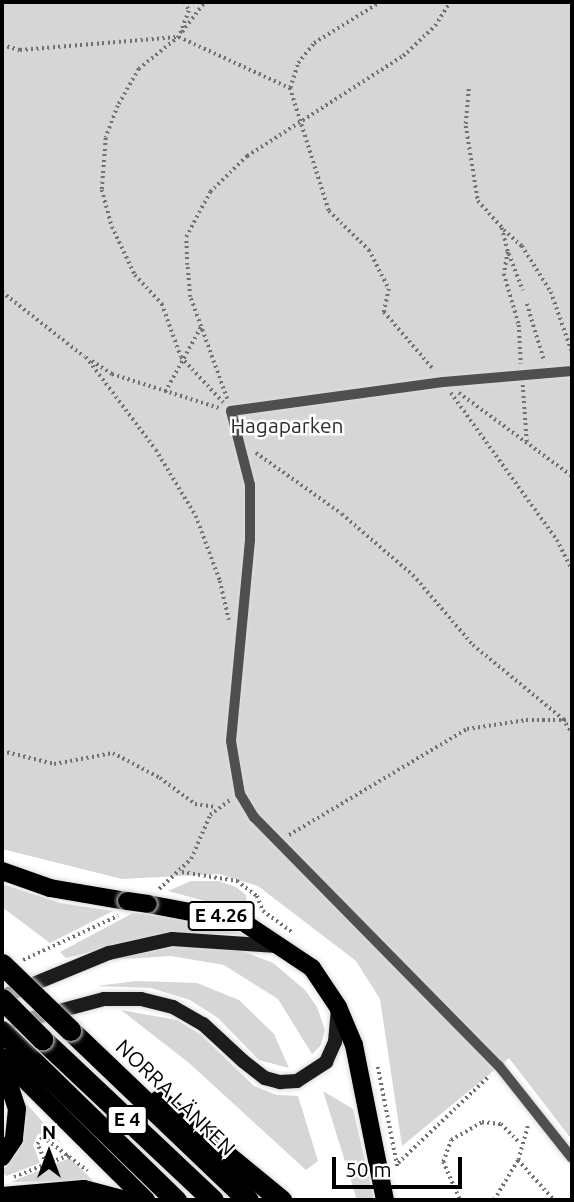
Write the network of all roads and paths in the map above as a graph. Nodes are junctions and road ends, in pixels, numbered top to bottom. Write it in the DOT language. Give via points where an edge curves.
graph roads {
  1 [pos="185,2"];
  2 [pos="205,2"];
  3 [pos="380,2"];
  4 [pos="450,2"];
  5 [pos="179,37"];
  6 [pos="2,45"];
  7 [pos="290,88"];
  8 [pos="469,89"];
  9 [pos="304,123"];
  10 [pos="502,228"];
  11 [pos="508,252"];
  12 [pos="523,289"];
  13 [pos="2,292"];
  14 [pos="527,304"];
  15 [pos="202,325"];
  16 [pos="572,352"];
  17 [pos="181,357"];
  18 [pos="86,358"];
  19 [pos="572,371"];
  20 [pos="547,372"];
  21 [pos="522,374"];
  22 [pos="443,382"];
  23 [pos="164,393"];
  24 [pos="231,411"];
  25 [pos="527,442"];
  26 [pos="250,443"];
  27 [pos="572,476"];
  28 [pos="572,570"];
  29 [pos="231,630"];
  30 [pos="563,719"];
  31 [pos="572,720"];
  32 [pos="572,733"];
  33 [pos="2,751"];
  34 [pos="240,794"];
  35 [pos="218,807"];
  36 [pos="278,841"];
  37 [pos="2,871"];
  38 [pos="149,900"];
  39 [pos="128,905"];
  40 [pos="288,948"];
  41 [pos="7,964"];
  42 [pos="2,998"];
  43 [pos="338,1007"];
  44 [pos="2,1029"];
  45 [pos="9,1052"];
  46 [pos="101,1058"];
  47 [pos="2,1063"];
  48 [pos="499,1066"];
  49 [pos="535,1107"];
  50 [pos="519,1142"];
  51 [pos="69,1155"];
  52 [pos="2,1157"];
  53 [pos="572,1158"];
  54 [pos="518,1160"];
  55 [pos="398,1163"];
  56 [pos="46,1164"];
  57 [pos="91,1174"];
  58 [pos="2,1181"];
  59 [pos="2,1196"];
  60 [pos="458,1199"];
  61 [pos="126,1200"];
  62 [pos="146,1200"];
  63 [pos="176,1200"];
  64 [pos="213,1200"];
  65 [pos="248,1200"];
  66 [pos="281,1200"];
  67 [pos="384,1200"];
  68 [pos="494,1200"];
  69 [pos="554,1200"];
  1 -- 5 [label="path" via="189,10"];
  2 -- 5 [label="path"];
  3 -- 7 [label="path" via="314,43 298,63"];
  4 -- 9 [label="path" via="435,26 403,56"];
  5 -- 6 [label="path" via="20,50"];
  5 -- 7 [label="path"];
  5 -- 17 [label="path" via="130,81 106,138 102,190 112,227 135,275 162,304"];
  7 -- 9 [label="path"];
  8 -- 10 [label="path" via="466,125 478,201"];
  9 -- 15 [label="path" via="247,156 228,174 210,192 186,237 190,297"];
  9 -- 22 [label="path" via="329,211 369,250 389,289 384,312"];
  10 -- 11 [label="path"];
  10 -- 16 [label="path" via="522,246 551,292"];
  11 -- 12 [label="path"];
  11 -- 21 [label="path" via="504,274 519,325"];
  13 -- 18 [label="path"];
  14 -- 20 [label="path"];
  15 -- 17 [label="path"];
  15 -- 24 [label="path"];
  17 -- 23 [label="path"];
  17 -- 24 [label="path"];
  18 -- 23 [label="path" via="112,374"];
  18 -- 29 [label="path" via="156,450 195,516 220,581"];
  19 -- 20 [label="lane"];
  20 -- 21 [label="lane"];
  21 -- 22 [label="lane"];
  21 -- 25 [label="path"];
  22 -- 24 [label="lane"];
  22 -- 25 [label="path"];
  22 -- 28 [label="path" via="557,540"];
  23 -- 24 [label="path"];
  24 -- 34 [label="lane" via="250,485 250,540 231,741"];
  25 -- 27 [label="path"];
  26 -- 30 [label="path" via="256,454 342,514 413,575 473,645"];
  30 -- 31 [label="path"];
  30 -- 32 [label="path"];
  30 -- 36 [label="path" via="467,729"];
  33 -- 35 [label="path" via="54,764 113,754 160,778 195,804"];
  34 -- 35 [label="path"];
  34 -- 36 [label="lane" via="254,817"];
  35 -- 38 [label="path" via="204,823 181,872"];
  36 -- 48 [label="lane"];
  37 -- 39 [label="main road, E 4.26" via="50,888"];
  38 -- 39 [label="main road, E 4.26, bridge"];
  38 -- 40 [label="main road, E 4.26" via="243,922"];
  39 -- 41 [label="path" via="57,948"];
  40 -- 42 [label="street" via="172,939 109,953"];
  40 -- 43 [label="main road, E 4.26" via="312,968"];
  41 -- 46 [label="highway, NORRA LÄNKEN / E 4, bridge"];
  42 -- 64 [label="highway, E 4, bridge"];
  43 -- 44 [label="street" via="335,1042 326,1062 297,1081 265,1077 203,1024 173,1007 141,999 77,1004"];
  43 -- 67 [label="main road, E 4.26" via="354,1045"];
  44 -- 45 [label="highway"];
  45 -- 62 [label="main road"];
  45 -- 63 [label="highway"];
  46 -- 65 [label="highway, NORRA LÄNKEN / E 4"];
  46 -- 66 [label="highway" via="201,1129"];
  47 -- 52 [label="main road" via="17,1109 14,1139"];
  48 -- 49 [label="lane"];
  48 -- 55 [label="path"];
  49 -- 50 [label="path"];
  49 -- 53 [label="lane"];
  50 -- 54 [label="path"];
  50 -- 60 [label="path" via="500,1124 482,1122 451,1140 443,1161"];
  51 -- 56 [label="path"];
  51 -- 56 [label="path" via="41,1138 37,1146"];
  51 -- 57 [label="path"];
  54 -- 68 [label="path"];
  54 -- 69 [label="path"];
  56 -- 58 [label="path"];
  59 -- 61 [label="main road" via="84,1189"];
}
